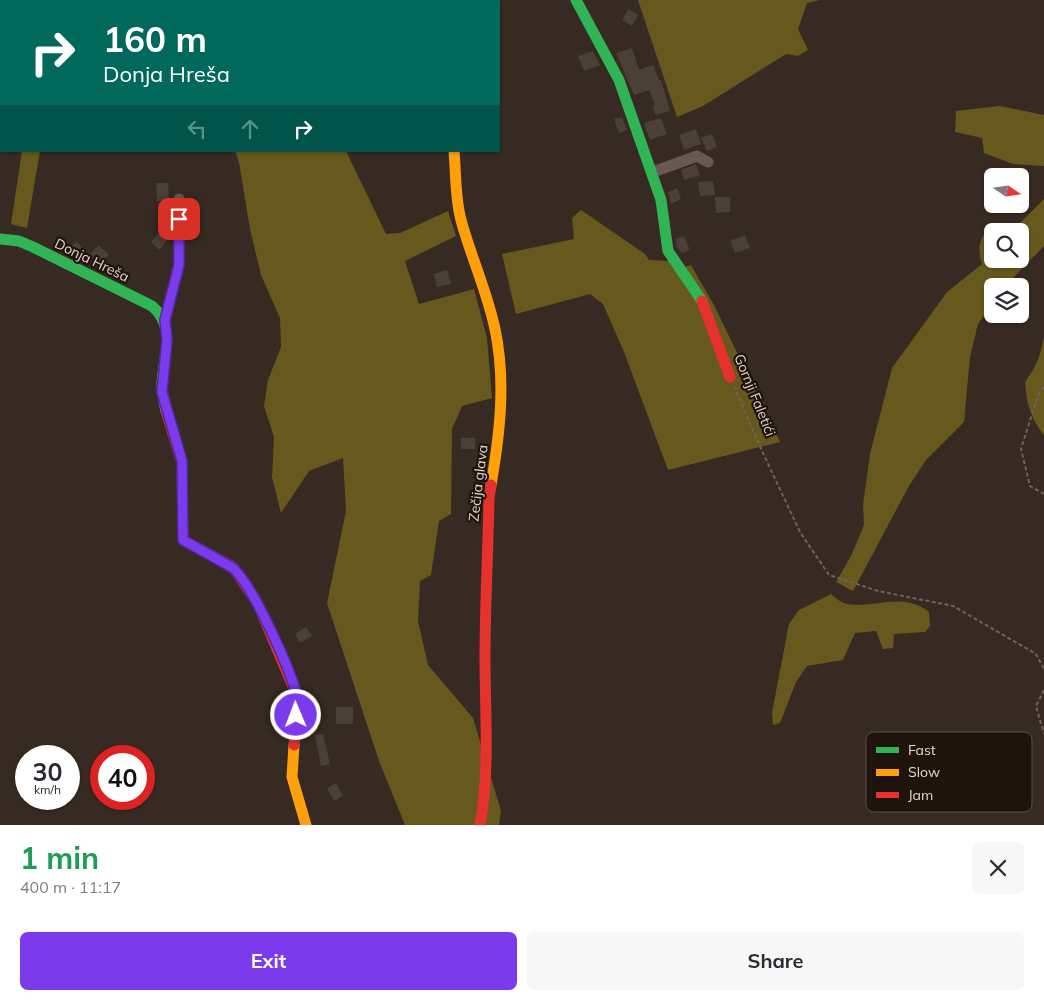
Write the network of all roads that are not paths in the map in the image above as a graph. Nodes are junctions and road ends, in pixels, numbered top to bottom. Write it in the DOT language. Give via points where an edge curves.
graph roads {
  1 [pos="576,0"];
  2 [pos="454,152"];
  3 [pos="708,162"];
  4 [pos="653,172"];
  5 [pos="179,199"];
  6 [pos="0,239"];
  7 [pos="165,320"];
  8 [pos="730,377"];
  9 [pos="306,825"];
  10 [pos="480,825"];
  1 -- 4 [label="street, Gornji Faletići" via="620,80"];
  2 -- 10 [label="street, Zečija glava" via="460,218 495,330 501,381 500,433 489,499 486,734"];
  3 -- 4 [label="street" via="697,156"];
  4 -- 8 [label="street, Gornji Faletići" via="668,251 702,301"];
  5 -- 7 [label="street" via="179,265"];
  6 -- 7 [label="street, Donja Hreša" via="19,241 33,247 152,306"];
  7 -- 9 [label="street" via="167,340 162,392 182,461 183,540 239,573 258,604 290,676 298,698 292,777"];
}
